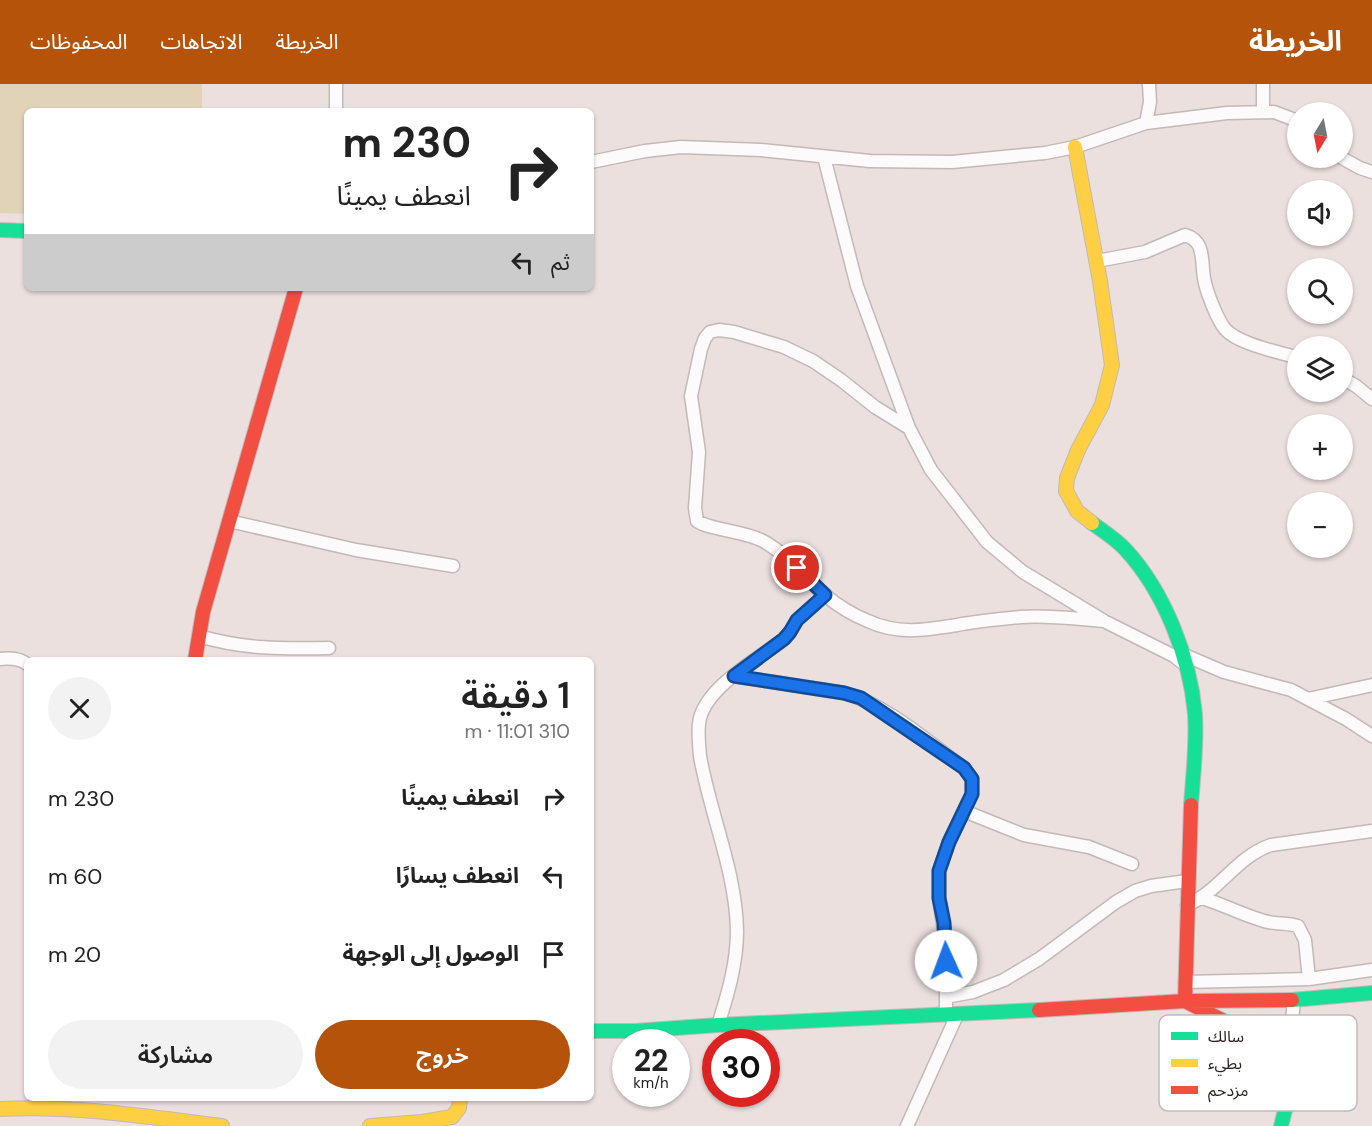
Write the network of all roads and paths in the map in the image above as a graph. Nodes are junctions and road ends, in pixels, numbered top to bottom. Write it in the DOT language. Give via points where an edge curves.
graph roads {
  1 [pos="336,84"];
  2 [pos="1149,84"];
  3 [pos="1263,84"];
  4 [pos="336,108"];
  5 [pos="1263,112"];
  6 [pos="1287,117"];
  7 [pos="1146,123"];
  8 [pos="1075,147"];
  9 [pos="824,158"];
  10 [pos="594,161"];
  11 [pos="1353,164"];
  12 [pos="1372,172"];
  13 [pos="0,230"];
  14 [pos="24,231"];
  15 [pos="1096,261"];
  16 [pos="295,291"];
  17 [pos="1287,354"];
  18 [pos="1353,384"];
  19 [pos="1372,399"];
  20 [pos="909,428"];
  21 [pos="229,521"];
  22 [pos="453,566"];
  23 [pos="825,595"];
  24 [pos="1104,621"];
  25 [pos="199,636"];
  26 [pos="328,648"];
  27 [pos="196,657"];
  28 [pos="0,659"];
  29 [pos="1183,659"];
  30 [pos="24,662"];
  31 [pos="734,676"];
  32 [pos="1372,685"];
  33 [pos="1308,699"];
  34 [pos="1372,736"];
  35 [pos="964,811"];
  36 [pos="1372,831"];
  37 [pos="1132,864"];
  38 [pos="1187,881"];
  39 [pos="1202,898"];
  40 [pos="1187,904"];
  41 [pos="1372,970"];
  42 [pos="1309,979"];
  43 [pos="1185,982"];
  44 [pos="1372,993"];
  45 [pos="946,997"];
  46 [pos="1185,1000"];
  47 [pos="1294,1000"];
  48 [pos="952,1015"];
  49 [pos="1213,1015"];
  50 [pos="1293,1015"];
  51 [pos="718,1025"];
  52 [pos="594,1031"];
  53 [pos="460,1101"];
  54 [pos="0,1109"];
  55 [pos="1285,1111"];
  56 [pos="456,1121"];
  57 [pos="222,1126"];
  58 [pos="370,1126"];
  59 [pos="907,1126"];
  60 [pos="1281,1126"];
  1 -- 4 [label="street"];
  2 -- 7 [label="street"];
  3 -- 5 [label="street"];
  5 -- 6 [label="street"];
  5 -- 7 [label="street"];
  7 -- 8 [label="street"];
  8 -- 9 [label="street" via="952,162"];
  8 -- 15 [label="street"];
  9 -- 10 [label="street" via="760,150 681,147"];
  9 -- 20 [label="street" via="857,286"];
  11 -- 12 [label="street"];
  13 -- 14 [label="street"];
  15 -- 17 [label="street" via="1145,252 1185,235 1192,237 1200,249 1207,289 1226,330"];
  15 -- 29 [label="street" via="1112,365 1102,405 1078,450 1066,491 1077,511 1124,548 1156,590"];
  16 -- 21 [label="street"];
  18 -- 19 [label="street"];
  20 -- 23 [label="street" via="841,380 784,347 719,330 705,338 691,396 699,452 697,521 762,541 780,552"];
  20 -- 24 [label="street" via="931,470 987,542 1023,572"];
  21 -- 22 [label="street" via="356,550"];
  21 -- 25 [label="street"];
  23 -- 24 [label="street" via="868,622 909,630 1024,617"];
  23 -- 31 [label="street" via="797,620 784,639"];
  24 -- 29 [label="street"];
  25 -- 26 [label="street" via="260,648"];
  25 -- 27 [label="street"];
  28 -- 30 [label="street"];
  29 -- 33 [label="street" via="1291,690"];
  29 -- 38 [label="street" via="1195,716"];
  31 -- 35 [label="street" via="844,693 877,707 964,768 972,779 972,794"];
  31 -- 51 [label="street" via="708,702 700,718 699,737 702,769 730,879 737,930 734,969"];
  32 -- 33 [label="street"];
  33 -- 34 [label="street"];
  35 -- 37 [label="street" via="1024,835 1089,847"];
  35 -- 45 [label="street" via="939,871"];
  36 -- 39 [label="street" via="1262,848"];
  38 -- 40 [label="street"];
  38 -- 45 [label="street" via="1135,891 1004,980 974,992"];
  39 -- 40 [label="street"];
  39 -- 42 [label="street" via="1262,921 1298,926 1305,940"];
  40 -- 43 [label="street"];
  41 -- 42 [label="street"];
  42 -- 43 [label="street"];
  43 -- 46 [label="street"];
  44 -- 47 [label="street"];
  45 -- 48 [label="street"];
  46 -- 47 [label="street"];
  46 -- 48 [label="street"];
  46 -- 49 [label="street"];
  47 -- 50 [label="street"];
  48 -- 51 [label="street"];
  48 -- 59 [label="street"];
  51 -- 52 [label="street"];
  53 -- 56 [label="street"];
  54 -- 57 [label="street" via="88,1110"];
  55 -- 60 [label="street"];
  56 -- 58 [label="street"];
}
